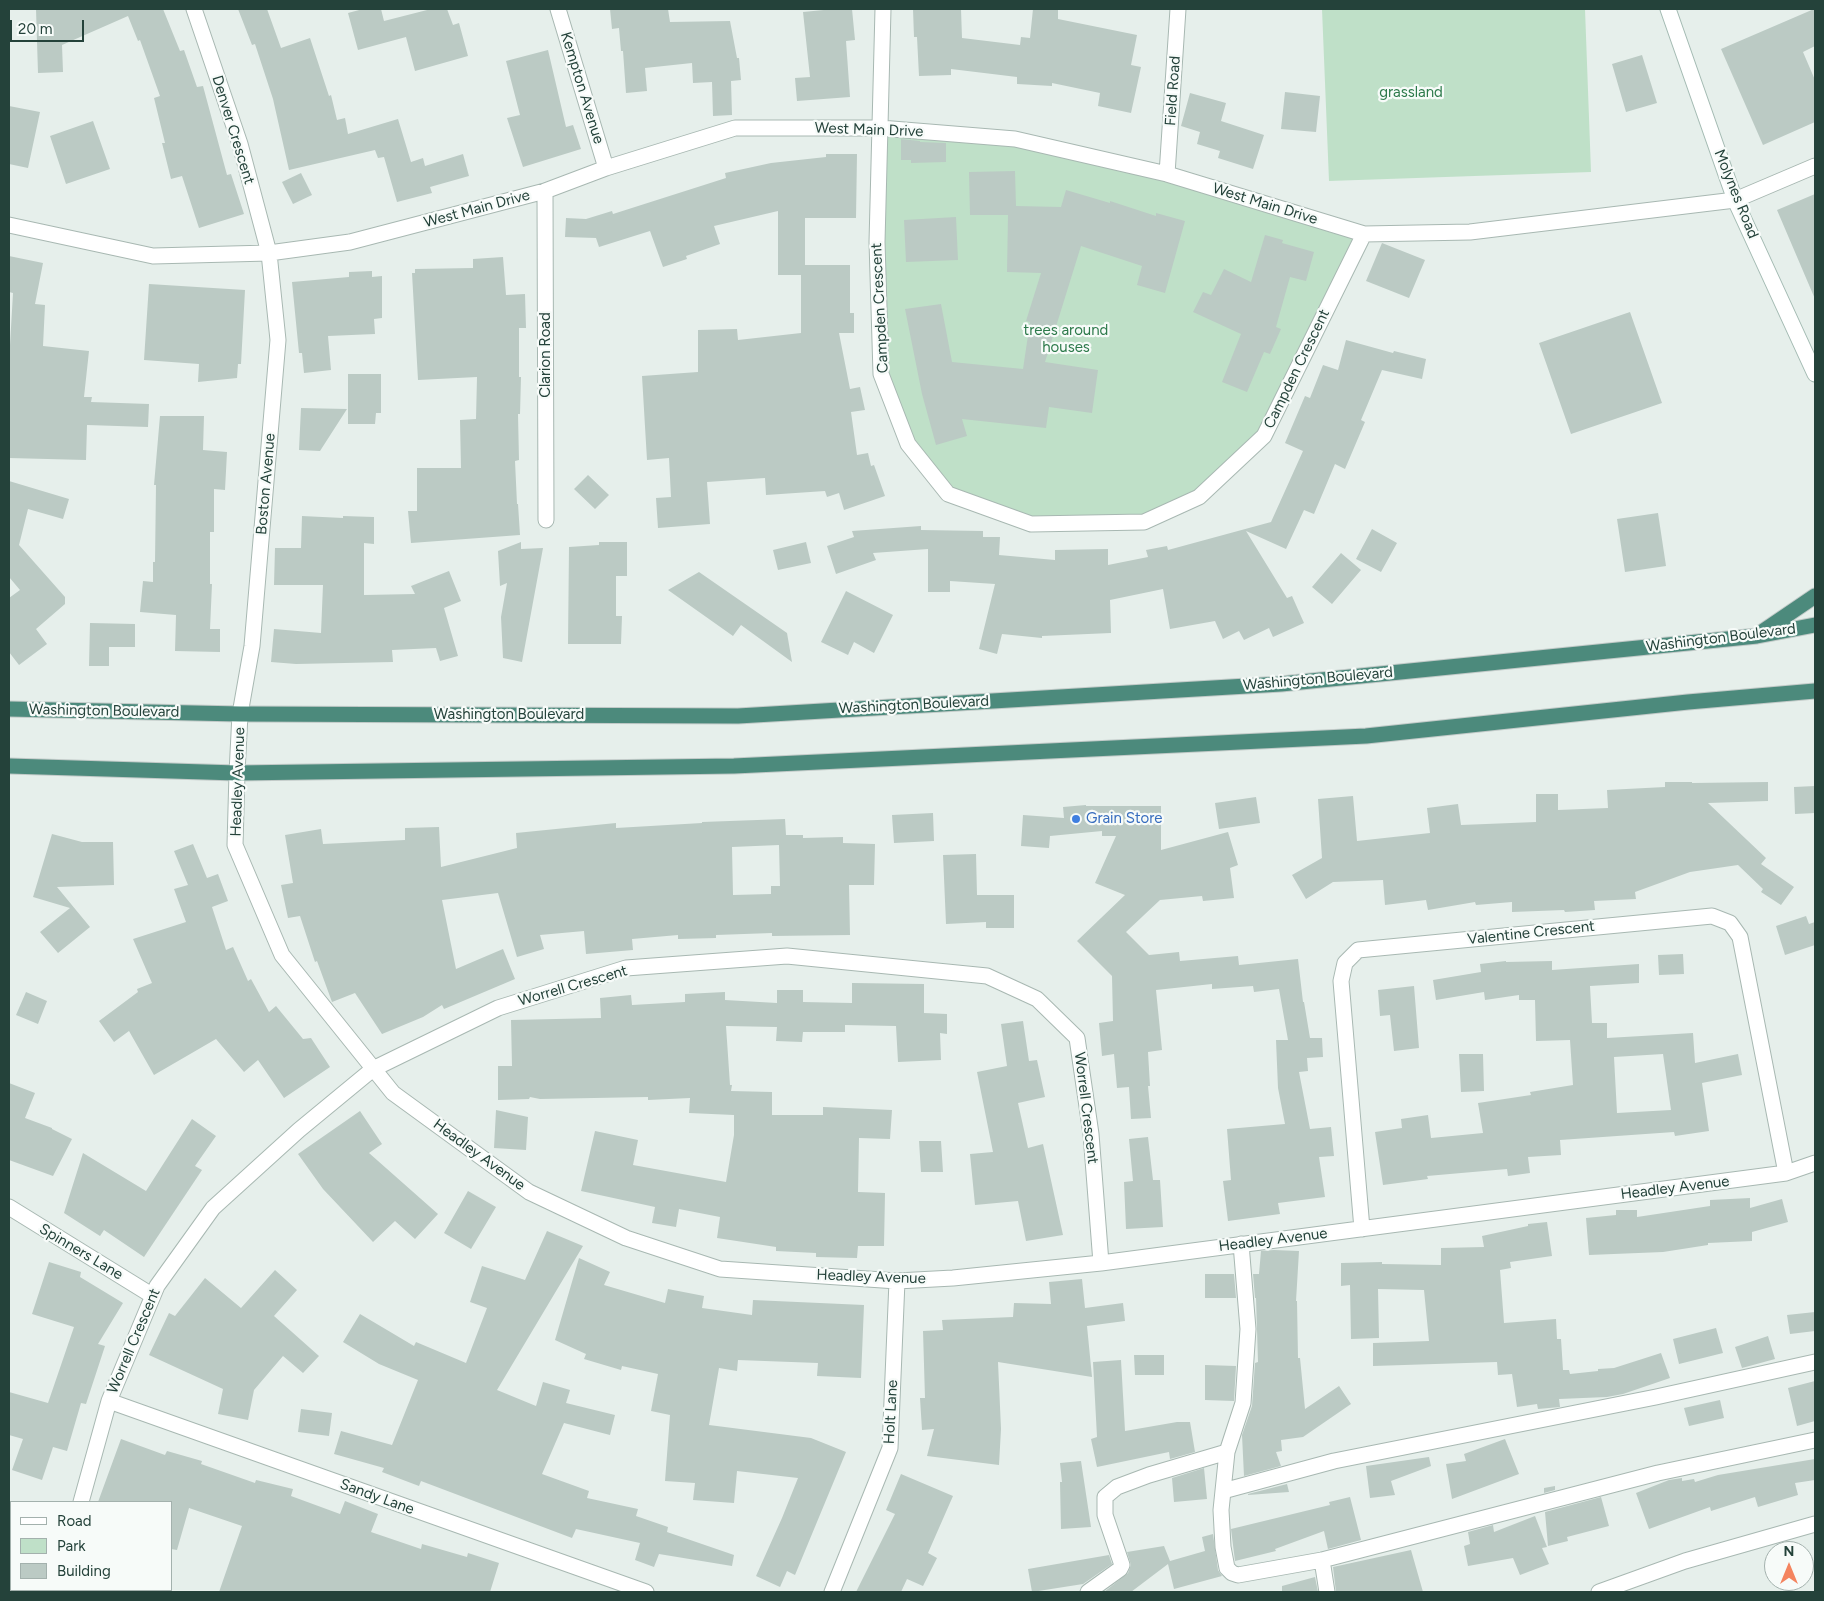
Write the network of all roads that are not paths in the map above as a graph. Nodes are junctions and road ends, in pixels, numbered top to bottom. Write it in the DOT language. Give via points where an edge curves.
graph roads {
  1 [pos="194,9"];
  2 [pos="558,9"];
  3 [pos="883,9"];
  4 [pos="1178,9"];
  5 [pos="1668,9"];
  6 [pos="880,128"];
  7 [pos="1815,166"];
  8 [pos="606,168"];
  9 [pos="1167,174"];
  10 [pos="545,191"];
  11 [pos="1736,200"];
  12 [pos="9,225"];
  13 [pos="1364,234"];
  14 [pos="269,252"];
  15 [pos="1815,374"];
  16 [pos="546,520"];
  17 [pos="1815,596"];
  18 [pos="1815,625"];
  19 [pos="1756,636"];
  20 [pos="1815,692"];
  21 [pos="9,709"];
  22 [pos="240,714"];
  23 [pos="9,766"];
  24 [pos="237,774"];
  25 [pos="373,1069"];
  26 [pos="1815,1164"];
  27 [pos="1786,1173"];
  28 [pos="9,1207"];
  29 [pos="1362,1229"];
  30 [pos="1241,1244"];
  31 [pos="1101,1263"];
  32 [pos="897,1281"];
  33 [pos="153,1296"];
  34 [pos="1815,1362"];
  35 [pos="108,1401"];
  36 [pos="1815,1440"];
  37 [pos="1227,1452"];
  38 [pos="1223,1491"];
  39 [pos="81,1501"];
  40 [pos="1815,1524"];
  41 [pos="1322,1560"];
  42 [pos="646,1592"];
  43 [pos="832,1592"];
  44 [pos="1088,1592"];
  45 [pos="1327,1592"];
  46 [pos="1599,1592"];
  1 -- 14 [label="street, Denver Crescent" via="240,144"];
  2 -- 8 [label="street, Kempton Avenue"];
  3 -- 6 [label="street, Campden Crescent"];
  4 -- 9 [label="street, Field Road"];
  5 -- 11 [label="street, Molynes Road"];
  6 -- 8 [label="street, West Main Drive" via="735,128"];
  6 -- 9 [label="street, West Main Drive" via="1015,138"];
  6 -- 13 [label="street, Campden Crescent" via="877,242 881,374 908,444 948,494 1031,524 1144,522 1199,497 1264,436"];
  7 -- 11 [label="street, West Main Drive"];
  8 -- 10 [label="street, West Main Drive"];
  9 -- 13 [label="street, West Main Drive"];
  10 -- 14 [label="street, West Main Drive" via="350,242"];
  10 -- 16 [label="street, Clarion Road"];
  11 -- 13 [label="street, West Main Drive" via="1470,232"];
  11 -- 15 [label="street, Molynes Road"];
  12 -- 14 [label="street, West Main Drive" via="153,256"];
  14 -- 22 [label="street, Boston Avenue" via="278,340 252,646"];
  17 -- 19 [label="highway"];
  18 -- 19 [label="highway, Washington Boulevard"];
  19 -- 22 [label="highway, Washington Boulevard" via="1281,684 738,716"];
  20 -- 24 [label="highway" via="1366,736 734,766"];
  21 -- 22 [label="highway, Washington Boulevard"];
  22 -- 24 [label="street, Headley Avenue"];
  23 -- 24 [label="highway"];
  24 -- 25 [label="street, Headley Avenue" via="236,845 282,955"];
  25 -- 31 [label="street, Worrell Crescent" via="498,1008 626,968 787,956 987,976 1037,999 1077,1038 1091,1134"];
  25 -- 32 [label="street, Headley Avenue" via="393,1093 529,1192 626,1238 720,1269"];
  25 -- 33 [label="street, Worrell Crescent" via="298,1130 212,1208"];
  26 -- 27 [label="street, Headley Avenue"];
  27 -- 29 [label="street, Headley Avenue"];
  27 -- 29 [label="street, Valentine Crescent" via="1740,937 1730,923 1712,916 1358,950 1345,963 1341,981"];
  28 -- 33 [label="street, Spinners Lane"];
  29 -- 30 [label="street, Headley Avenue"];
  30 -- 31 [label="street, Headley Avenue"];
  30 -- 37 [label="street" via="1248,1330 1244,1394"];
  31 -- 32 [label="street, Headley Avenue"];
  32 -- 43 [label="street, Holt Lane" via="890,1448"];
  33 -- 35 [label="street, Worrell Crescent"];
  34 -- 38 [label="street" via="1334,1461"];
  35 -- 39 [label="street, Worrell Crescent"];
  35 -- 42 [label="street, Sandy Lane"];
  36 -- 41 [label="street" via="1658,1473"];
  37 -- 38 [label="street"];
  37 -- 44 [label="street" via="1149,1475 1117,1487 1105,1497 1105,1515 1122,1565"];
  38 -- 41 [label="street" via="1223,1547 1227,1568 1232,1573"];
  40 -- 46 [label="street" via="1685,1561"];
  41 -- 45 [label="street"];
}
